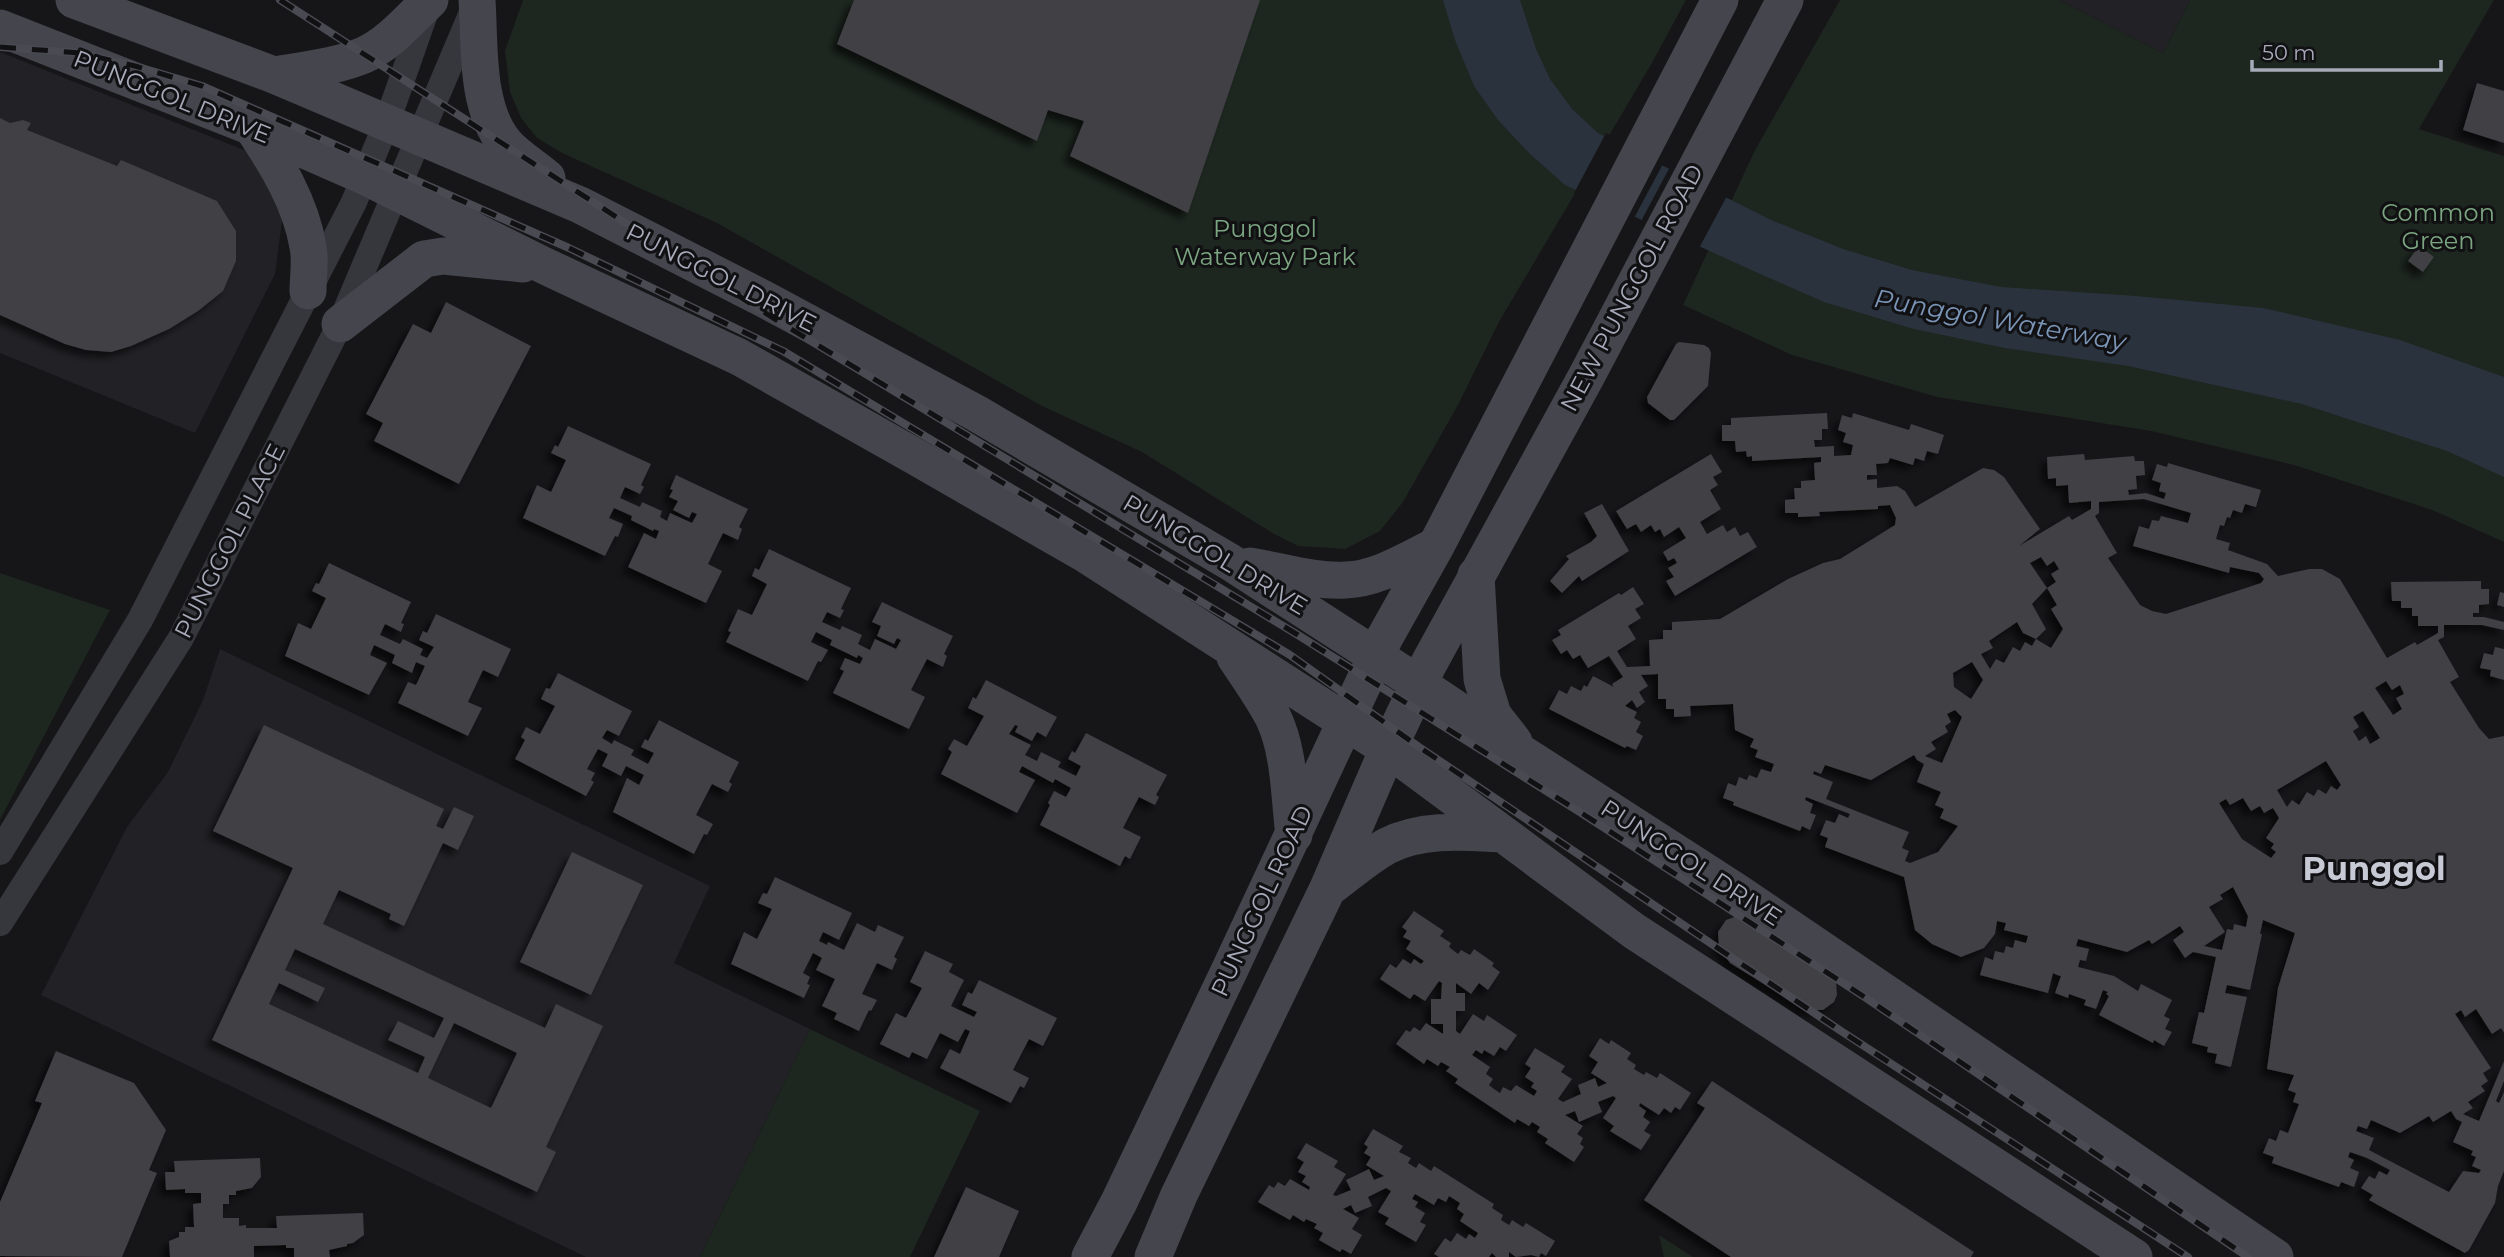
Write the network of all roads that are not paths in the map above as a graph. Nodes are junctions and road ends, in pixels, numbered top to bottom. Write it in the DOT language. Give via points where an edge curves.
graph roads {
  1 [pos="74,0"];
  2 [pos="430,0"];
  3 [pos="477,0"];
  4 [pos="1720,0"];
  5 [pos="1780,8"];
  6 [pos="0,28"];
  7 [pos="274,75"];
  8 [pos="387,122"];
  9 [pos="252,127"];
  10 [pos="420,137"];
  11 [pos="364,176"];
  12 [pos="397,192"];
  13 [pos="580,205"];
  14 [pos="545,266"];
  15 [pos="308,291"];
  16 [pos="340,324"];
  17 [pos="1436,546"];
  18 [pos="1230,562"];
  19 [pos="1476,574"];
  20 [pos="1224,643"];
  21 [pos="1377,656"];
  22 [pos="1419,684"];
  23 [pos="1346,722"];
  24 [pos="1388,749"];
  25 [pos="1523,754"];
  26 [pos="1501,834"];
  27 [pos="1294,835"];
  28 [pos="0,852"];
  29 [pos="1328,888"];
  30 [pos="0,923"];
  31 [pos="1090,1257"];
  32 [pos="1153,1257"];
  33 [pos="2134,1257"];
  34 [pos="2274,1257"];
  1 -- 7 [label="street, PUNGGOL DRIVE"];
  2 -- 7 [label="street" via="383,44 363,55"];
  2 -- 8 [label="street, PUNGGOL PLACE"];
  3 -- 10 [label="street, PUNGGOL PLACE"];
  3 -- 13 [label="street" via="485,103 493,125 506,144"];
  4 -- 17 [label="street"];
  5 -- 19 [label="street, NEW PUNGGOL ROAD" via="1586,377"];
  6 -- 9 [label="street, PUNGGOL DRIVE"];
  7 -- 8 [label="street, PUNGGOL DRIVE"];
  8 -- 10 [label="street, PUNGGOL DRIVE"];
  8 -- 11 [label="street, PUNGGOL PLACE"];
  9 -- 11 [label="street, PUNGGOL DRIVE"];
  9 -- 15 [label="street" via="293,199 309,247"];
  10 -- 12 [label="street, PUNGGOL PLACE"];
  10 -- 13 [label="street, PUNGGOL DRIVE"];
  11 -- 12 [label="street, PUNGGOL DRIVE"];
  11 -- 15 [label="street, PUNGGOL PLACE"];
  12 -- 14 [label="street, PUNGGOL DRIVE"];
  12 -- 16 [label="street, PUNGGOL PLACE"];
  13 -- 18 [label="street, PUNGGOL DRIVE" via="976,413"];
  14 -- 16 [label="street" via="443,256 424,259"];
  14 -- 20 [label="street, PUNGGOL DRIVE" via="739,357 1085,554"];
  15 -- 28 [label="street, PUNGGOL PLACE" via="140,620"];
  16 -- 30 [label="street, PUNGGOL PLACE" via="181,638"];
  17 -- 18 [label="street" via="1370,576 1349,580"];
  17 -- 21 [label="street, PUNGGOL ROAD"];
  18 -- 21 [label="street, PUNGGOL DRIVE"];
  19 -- 22 [label="street"];
  19 -- 25 [label="street" via="1482,679 1493,715"];
  20 -- 23 [label="street, PUNGGOL DRIVE"];
  20 -- 27 [label="street" via="1274,719"];
  21 -- 22 [label="street, PUNGGOL DRIVE"];
  21 -- 23 [label="street, PUNGGOL ROAD"];
  22 -- 24 [label="street"];
  22 -- 25 [label="street, PUNGGOL DRIVE"];
  23 -- 24 [label="street, PUNGGOL DRIVE"];
  23 -- 27 [label="street, PUNGGOL ROAD"];
  24 -- 26 [label="street, PUNGGOL DRIVE"];
  24 -- 29 [label="street"];
  25 -- 34 [label="street, PUNGGOL DRIVE" via="1734,890"];
  26 -- 29 [label="street" via="1411,837 1387,846"];
  26 -- 33 [label="street, PUNGGOL DRIVE" via="1634,932"];
  27 -- 31 [label="street, PUNGGOL ROAD"];
  29 -- 32 [label="street"];
}
